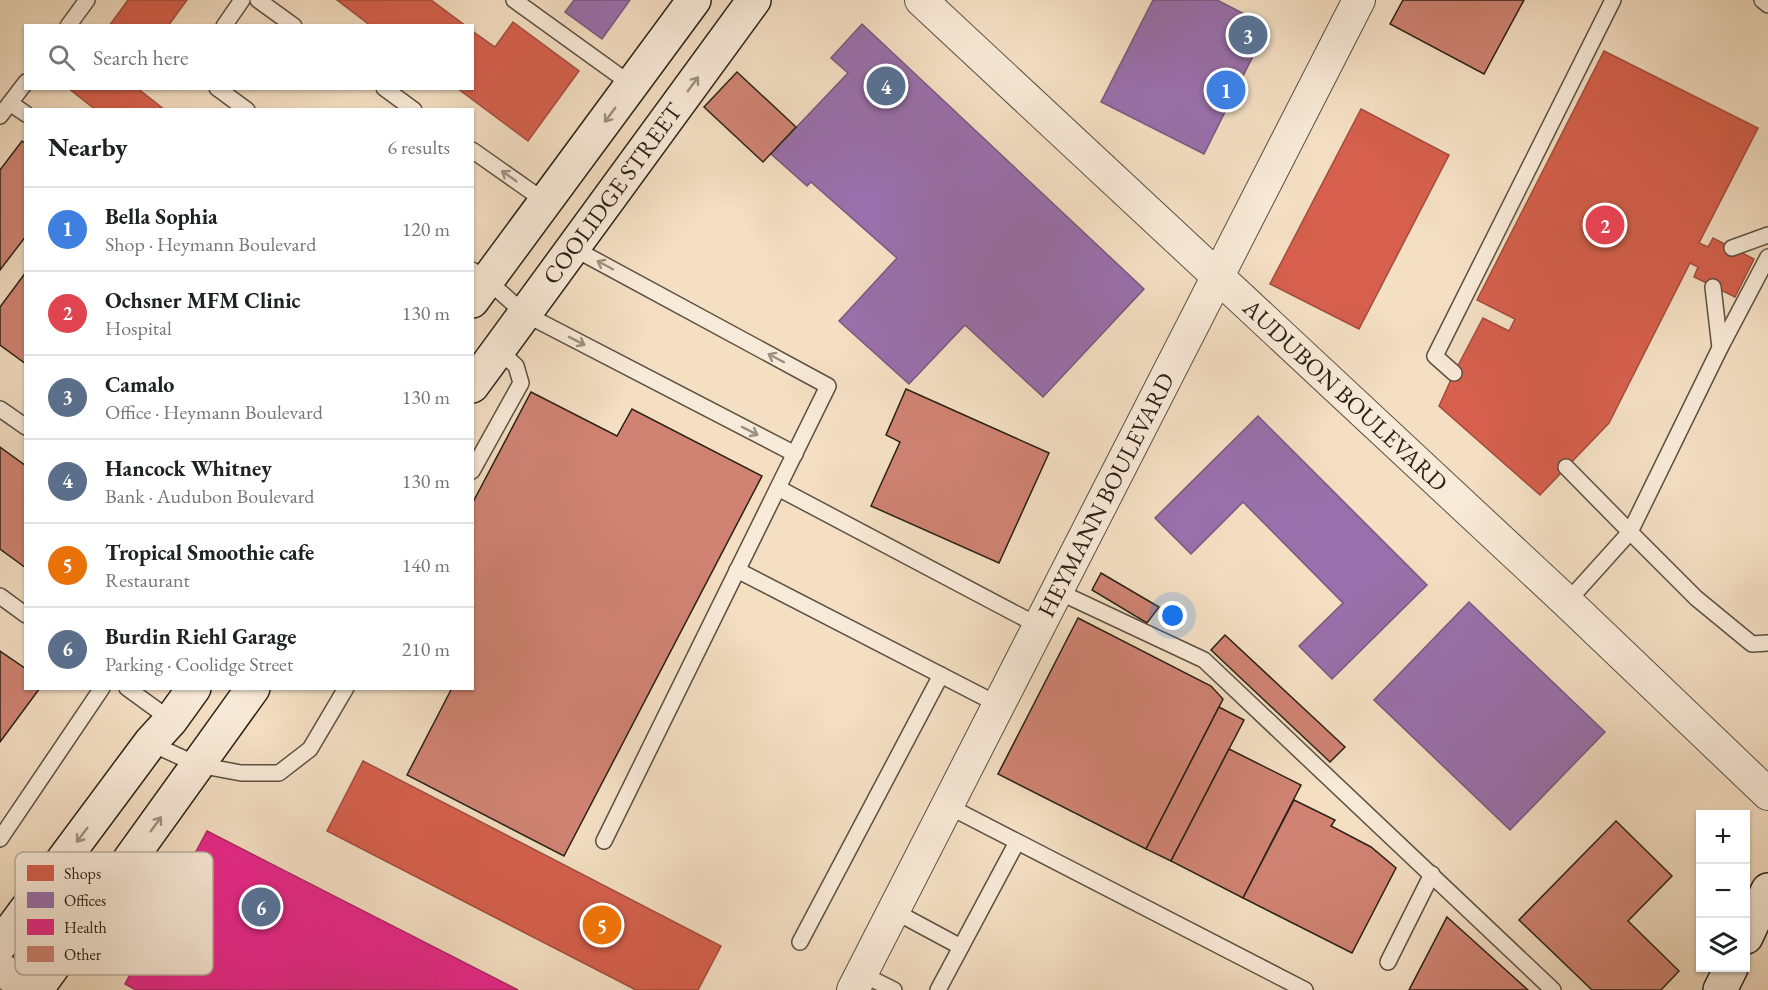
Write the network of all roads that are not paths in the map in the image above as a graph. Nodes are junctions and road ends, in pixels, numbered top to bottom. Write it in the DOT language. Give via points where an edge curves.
graph roads {
  1 [pos="87,0"];
  2 [pos="242,0"];
  3 [pos="258,0"];
  4 [pos="694,0"];
  5 [pos="754,0"];
  6 [pos="921,0"];
  7 [pos="1359,0"];
  8 [pos="1613,0"];
  9 [pos="1762,0"];
  10 [pos="518,1"];
  11 [pos="1768,5"];
  12 [pos="69,24"];
  13 [pos="225,24"];
  14 [pos="291,24"];
  15 [pos="24,85"];
  16 [pos="632,85"];
  17 [pos="220,90"];
  18 [pos="387,90"];
  19 [pos="10,103"];
  20 [pos="244,108"];
  21 [pos="411,108"];
  22 [pos="24,113"];
  23 [pos="0,116"];
  24 [pos="474,151"];
  25 [pos="546,202"];
  26 [pos="1768,235"];
  27 [pos="573,248"];
  28 [pos="1732,248"];
  29 [pos="1768,256"];
  30 [pos="1218,275"];
  31 [pos="477,284"];
  32 [pos="1713,287"];
  33 [pos="525,314"];
  34 [pos="1720,348"];
  35 [pos="499,350"];
  36 [pos="1454,373"];
  37 [pos="474,383"];
  38 [pos="0,410"];
  39 [pos="24,426"];
  40 [pos="795,454"];
  41 [pos="474,467"];
  42 [pos="1566,467"];
  43 [pos="778,488"];
  44 [pos="1630,532"];
  45 [pos="737,570"];
  46 [pos="1057,591"];
  47 [pos="0,596"];
  48 [pos="1567,602"];
  49 [pos="24,614"];
  50 [pos="1039,626"];
  51 [pos="1768,643"];
  52 [pos="941,675"];
  53 [pos="101,690"];
  54 [pos="129,690"];
  55 [pos="192,690"];
  56 [pos="252,690"];
  57 [pos="344,690"];
  58 [pos="999,705"];
  59 [pos="160,731"];
  60 [pos="198,765"];
  61 [pos="1768,794"];
  62 [pos="948,806"];
  63 [pos="0,839"];
  64 [pos="604,841"];
  65 [pos="1017,842"];
  66 [pos="70,852"];
  67 [pos="136,852"];
  68 [pos="1432,874"];
  69 [pos="1768,890"];
  70 [pos="894,911"];
  71 [pos="15,925"];
  72 [pos="1750,928"];
  73 [pos="800,942"];
  74 [pos="0,945"];
  75 [pos="962,947"];
  76 [pos="1388,962"];
  77 [pos="0,969"];
  78 [pos="1729,972"];
  79 [pos="858,982"];
  80 [pos="40,986"];
  81 [pos="894,990"];
  82 [pos="938,990"];
  83 [pos="1305,990"];
  84 [pos="1553,990"];
  85 [pos="1720,990"];
  1 -- 12 [label="lane"];
  2 -- 13 [label="lane"];
  3 -- 14 [label="lane"];
  4 -- 16 [label="street, COOLIDGE STREET"];
  27 -- 5 [label="street, COOLIDGE STREET, one-way"];
  6 -- 30 [label="street, AUDUBON BOULEVARD"];
  7 -- 30 [label="street, HEYMANN BOULEVARD"];
  8 -- 36 [label="lane" via="1435,356"];
  9 -- 11 [label="lane"];
  10 -- 16 [label="lane"];
  15 -- 19 [label="lane"];
  16 -- 25 [label="street, COOLIDGE STREET, one-way"];
  17 -- 20 [label="lane"];
  18 -- 21 [label="lane"];
  19 -- 22 [label="lane"];
  19 -- 23 [label="lane"];
  25 -- 24 [label="lane, one-way"];
  25 -- 31 [label="street, COOLIDGE STREET"];
  26 -- 28 [label="lane"];
  27 -- 33 [label="street, COOLIDGE STREET"];
  40 -- 27 [label="lane, one-way" via="828,386"];
  29 -- 34 [label="lane"];
  30 -- 46 [label="street, HEYMANN BOULEVARD"];
  30 -- 48 [label="street, AUDUBON BOULEVARD"];
  31 -- 33 [label="lane"];
  32 -- 34 [label="lane"];
  33 -- 35 [label="street, COOLIDGE STREET"];
  33 -- 40 [label="lane, one-way"];
  34 -- 44 [label="lane"];
  35 -- 37 [label="street, COOLIDGE STREET"];
  35 -- 41 [label="lane" via="516,366 521,383"];
  38 -- 39 [label="lane"];
  40 -- 43 [label="lane"];
  42 -- 44 [label="lane"];
  43 -- 45 [label="lane"];
  43 -- 50 [label="lane"];
  44 -- 48 [label="lane"];
  44 -- 51 [label="lane" via="1696,598 1752,644"];
  45 -- 52 [label="lane"];
  45 -- 64 [label="lane"];
  46 -- 50 [label="street, HEYMANN BOULEVARD"];
  46 -- 68 [label="lane" via="1204,660"];
  47 -- 49 [label="lane"];
  48 -- 61 [label="street, AUDUBON BOULEVARD"];
  50 -- 58 [label="street, HEYMANN BOULEVARD"];
  52 -- 58 [label="lane"];
  52 -- 73 [label="lane"];
  53 -- 63 [label="lane"];
  54 -- 59 [label="lane"];
  55 -- 59 [label="street"];
  56 -- 60 [label="street"];
  57 -- 60 [label="lane" via="310,749 279,773 241,773"];
  58 -- 62 [label="street, HEYMANN BOULEVARD"];
  59 -- 60 [label="lane"];
  59 -- 66 [label="street, one-way"];
  67 -- 60 [label="street, one-way"];
  62 -- 65 [label="lane"];
  62 -- 70 [label="street, HEYMANN BOULEVARD"];
  65 -- 75 [label="lane"];
  65 -- 83 [label="lane"];
  68 -- 76 [label="lane"];
  68 -- 84 [label="lane"];
  69 -- 72 [label="street"];
  70 -- 75 [label="lane"];
  70 -- 79 [label="street, HEYMANN BOULEVARD"];
  71 -- 74 [label="street, one-way"];
  75 -- 82 [label="lane"];
  77 -- 80 [label="street"];
  78 -- 85 [label="street"];
  79 -- 81 [label="lane"];
}
